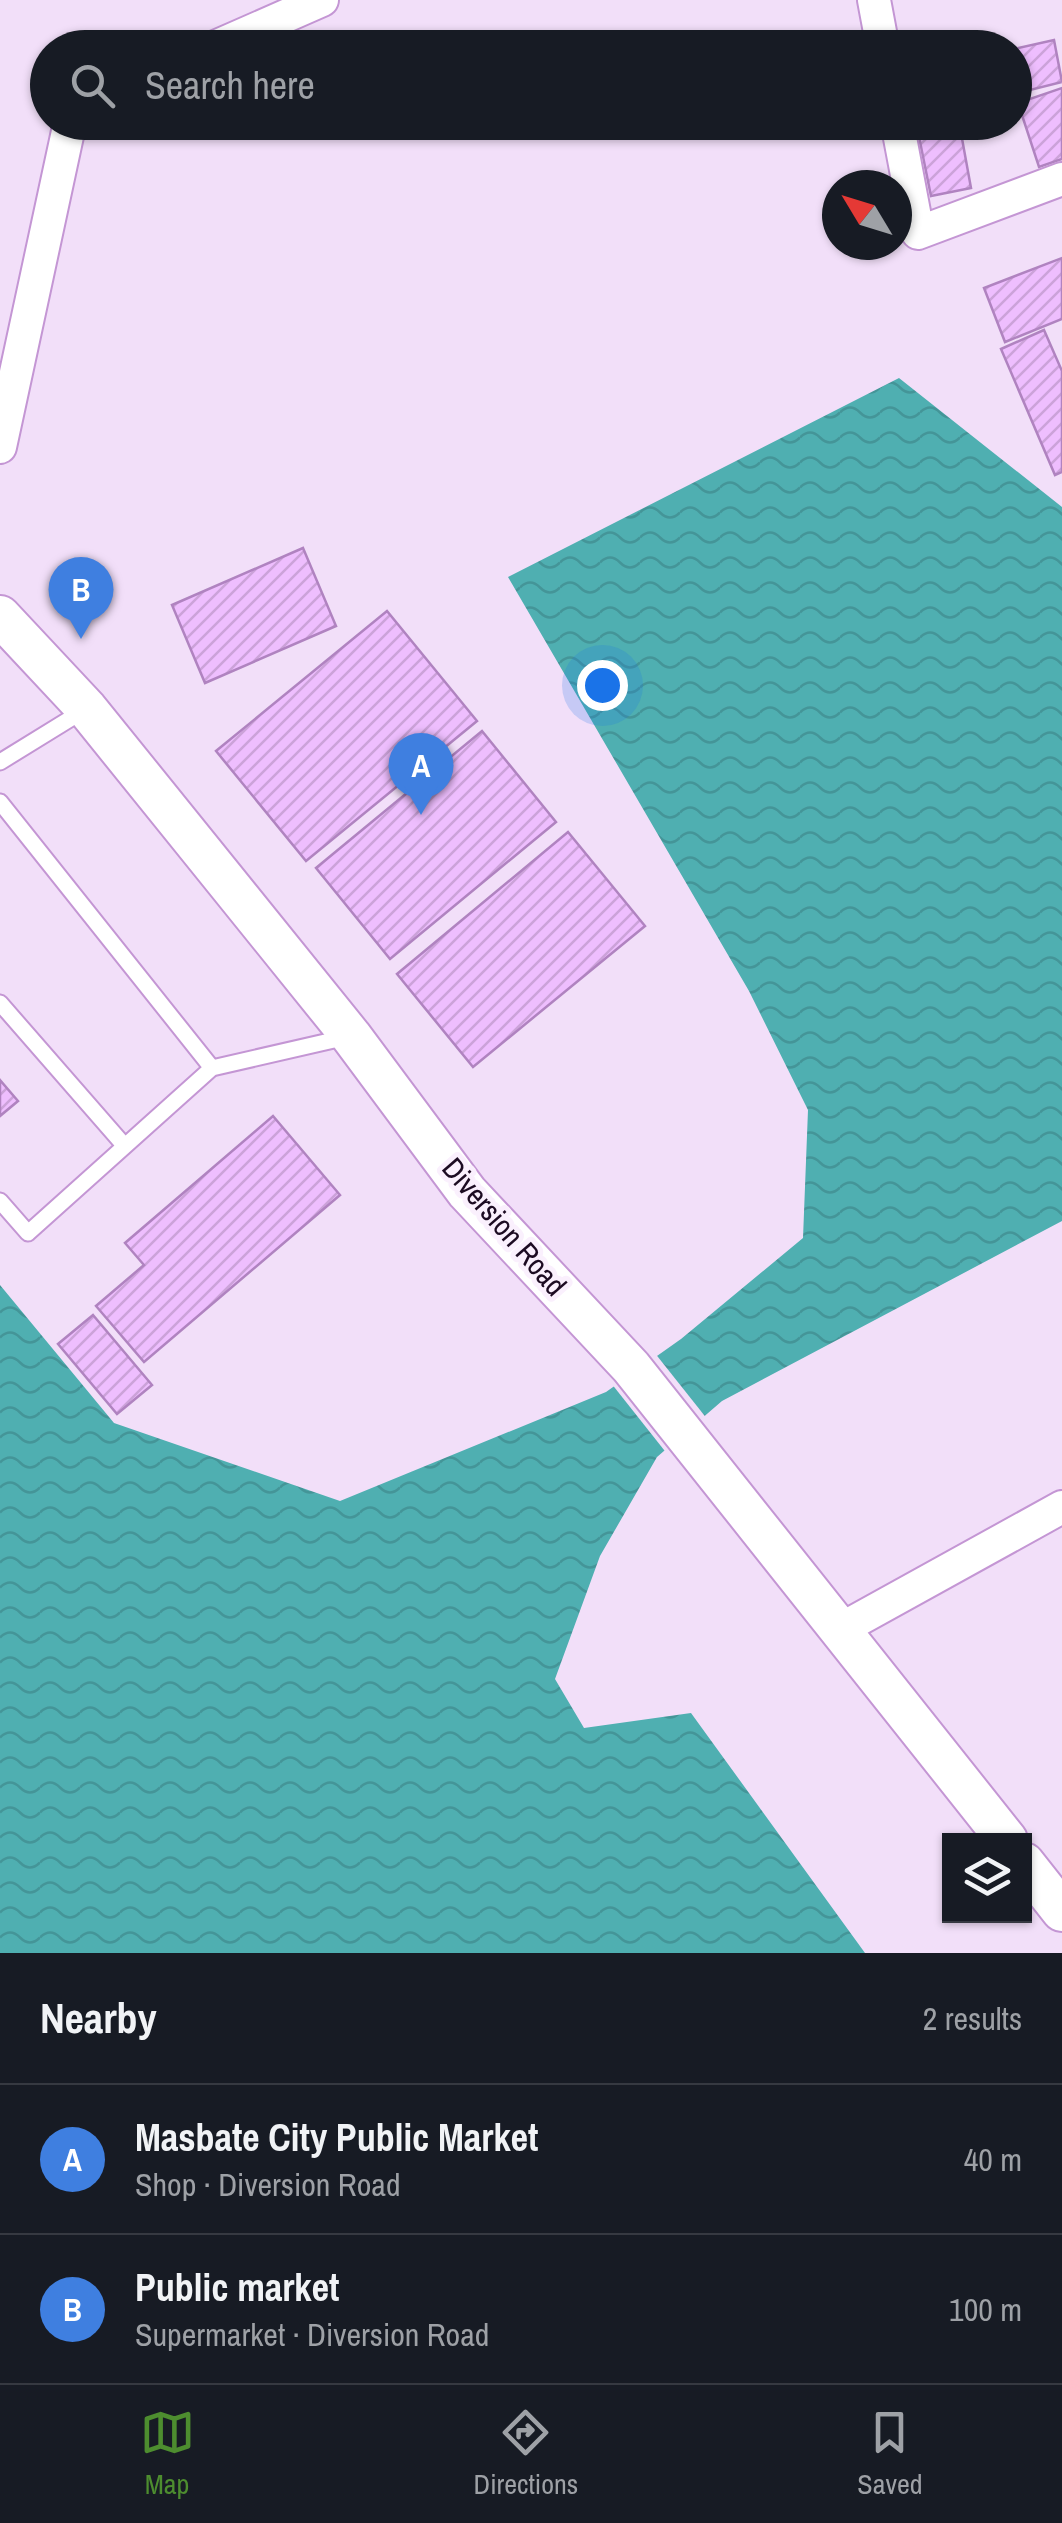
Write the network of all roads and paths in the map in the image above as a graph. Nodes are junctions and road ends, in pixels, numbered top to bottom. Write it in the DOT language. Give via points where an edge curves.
graph roads {
  1 [pos="322,0"];
  2 [pos="874,0"];
  3 [pos="254,30"];
  4 [pos="880,30"];
  5 [pos="66,140"];
  6 [pos="900,140"];
  7 [pos="1062,179"];
  8 [pos="0,448"];
  9 [pos="0,616"];
  10 [pos="87,709"];
  11 [pos="0,762"];
  12 [pos="0,802"];
  13 [pos="0,1002"];
  14 [pos="352,1036"];
  15 [pos="212,1068"];
  16 [pos="123,1144"];
  17 [pos="0,1201"];
  18 [pos="1062,1507"];
  19 [pos="842,1628"];
  20 [pos="1002,1833"];
  21 [pos="1032,1873"];
  22 [pos="1062,1911"];
  1 -- 3 [label="street"];
  2 -- 4 [label="street"];
  5 -- 8 [label="street"];
  6 -- 7 [label="street" via="918,233"];
  9 -- 10 [label="street, Diversion Road"];
  10 -- 11 [label="lane"];
  10 -- 14 [label="street, Diversion Road"];
  12 -- 15 [label="lane"];
  13 -- 16 [label="lane"];
  14 -- 15 [label="lane"];
  14 -- 19 [label="street, Diversion Road" via="467,1192 631,1367"];
  15 -- 16 [label="lane"];
  16 -- 17 [label="lane" via="28,1232"];
  18 -- 19 [label="street"];
  19 -- 20 [label="street, Diversion Road"];
  21 -- 22 [label="street"];
}
